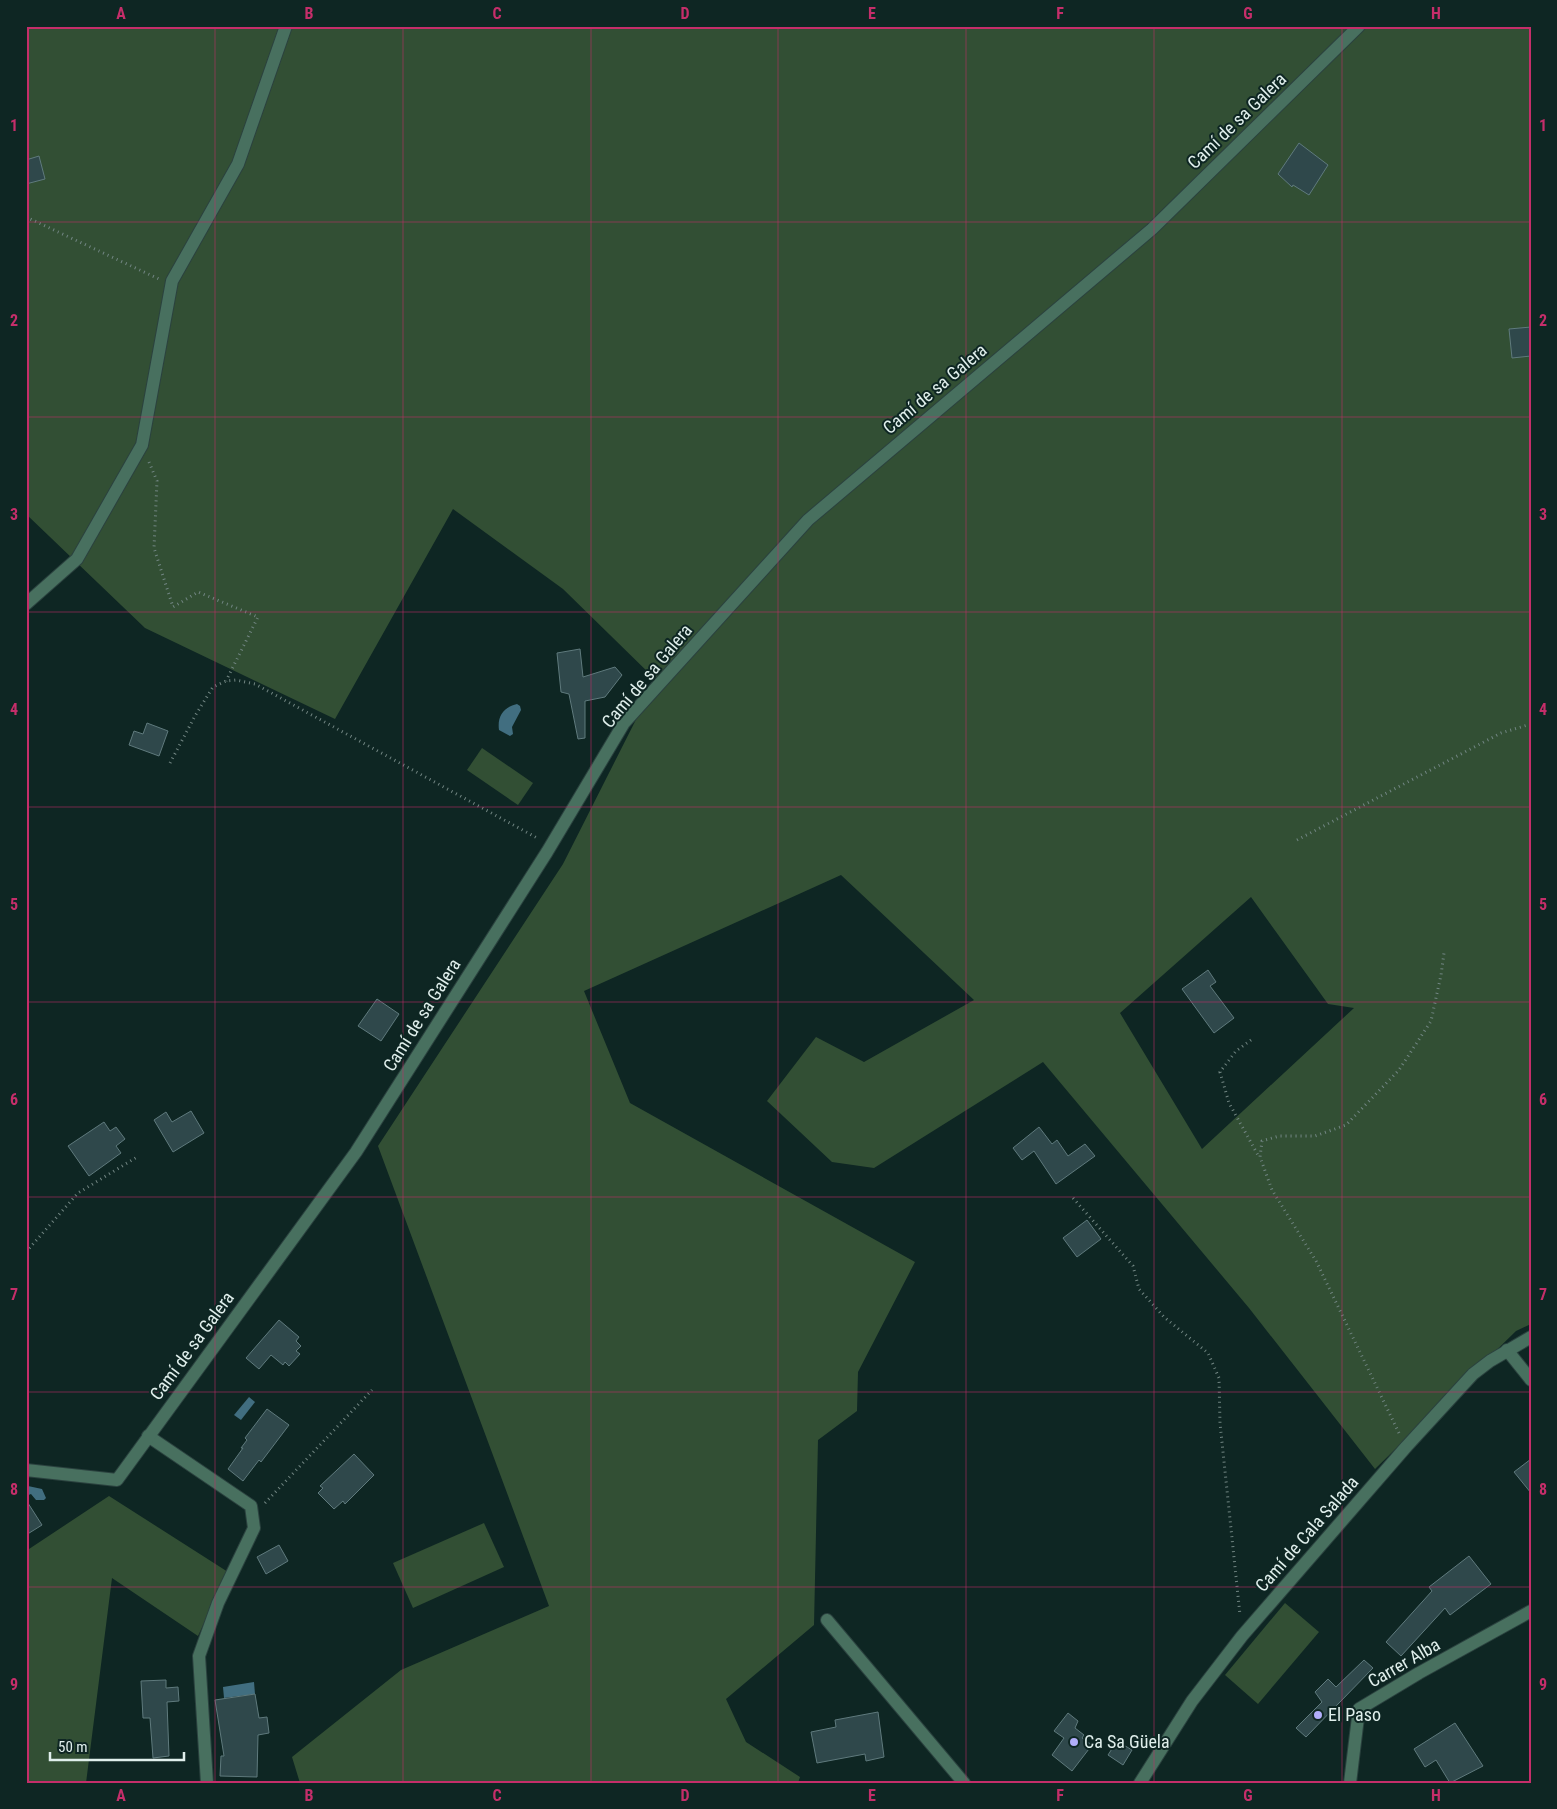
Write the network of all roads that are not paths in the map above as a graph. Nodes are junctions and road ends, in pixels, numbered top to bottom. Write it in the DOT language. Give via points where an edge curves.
graph roads {
  1 [pos="286,26"];
  2 [pos="1358,26"];
  3 [pos="26,604"];
  4 [pos="1531,1337"];
  5 [pos="1508,1350"];
  6 [pos="1531,1380"];
  7 [pos="148,1436"];
  8 [pos="26,1470"];
  9 [pos="1531,1611"];
  10 [pos="827,1620"];
  11 [pos="1350,1782"];
  12 [pos="207,1783"];
  13 [pos="964,1783"];
  14 [pos="1140,1783"];
  1 -- 3 [label="street" via="238,164 172,281 142,445 77,559"];
  2 -- 7 [label="street, Camí de sa Galera" via="1152,229 808,520 624,723 551,846 356,1152"];
  4 -- 5 [label="street, Camí de Cala Salada"];
  5 -- 6 [label="street"];
  5 -- 14 [label="street, Camí de Cala Salada" via="1473,1374 1242,1636 1192,1701"];
  7 -- 8 [label="street, Camí de sa Galera" via="117,1480"];
  7 -- 12 [label="street" via="251,1506 254,1528 218,1603 199,1656"];
  9 -- 11 [label="street, Carrer Alba" via="1359,1709"];
  10 -- 13 [label="street"];
}
